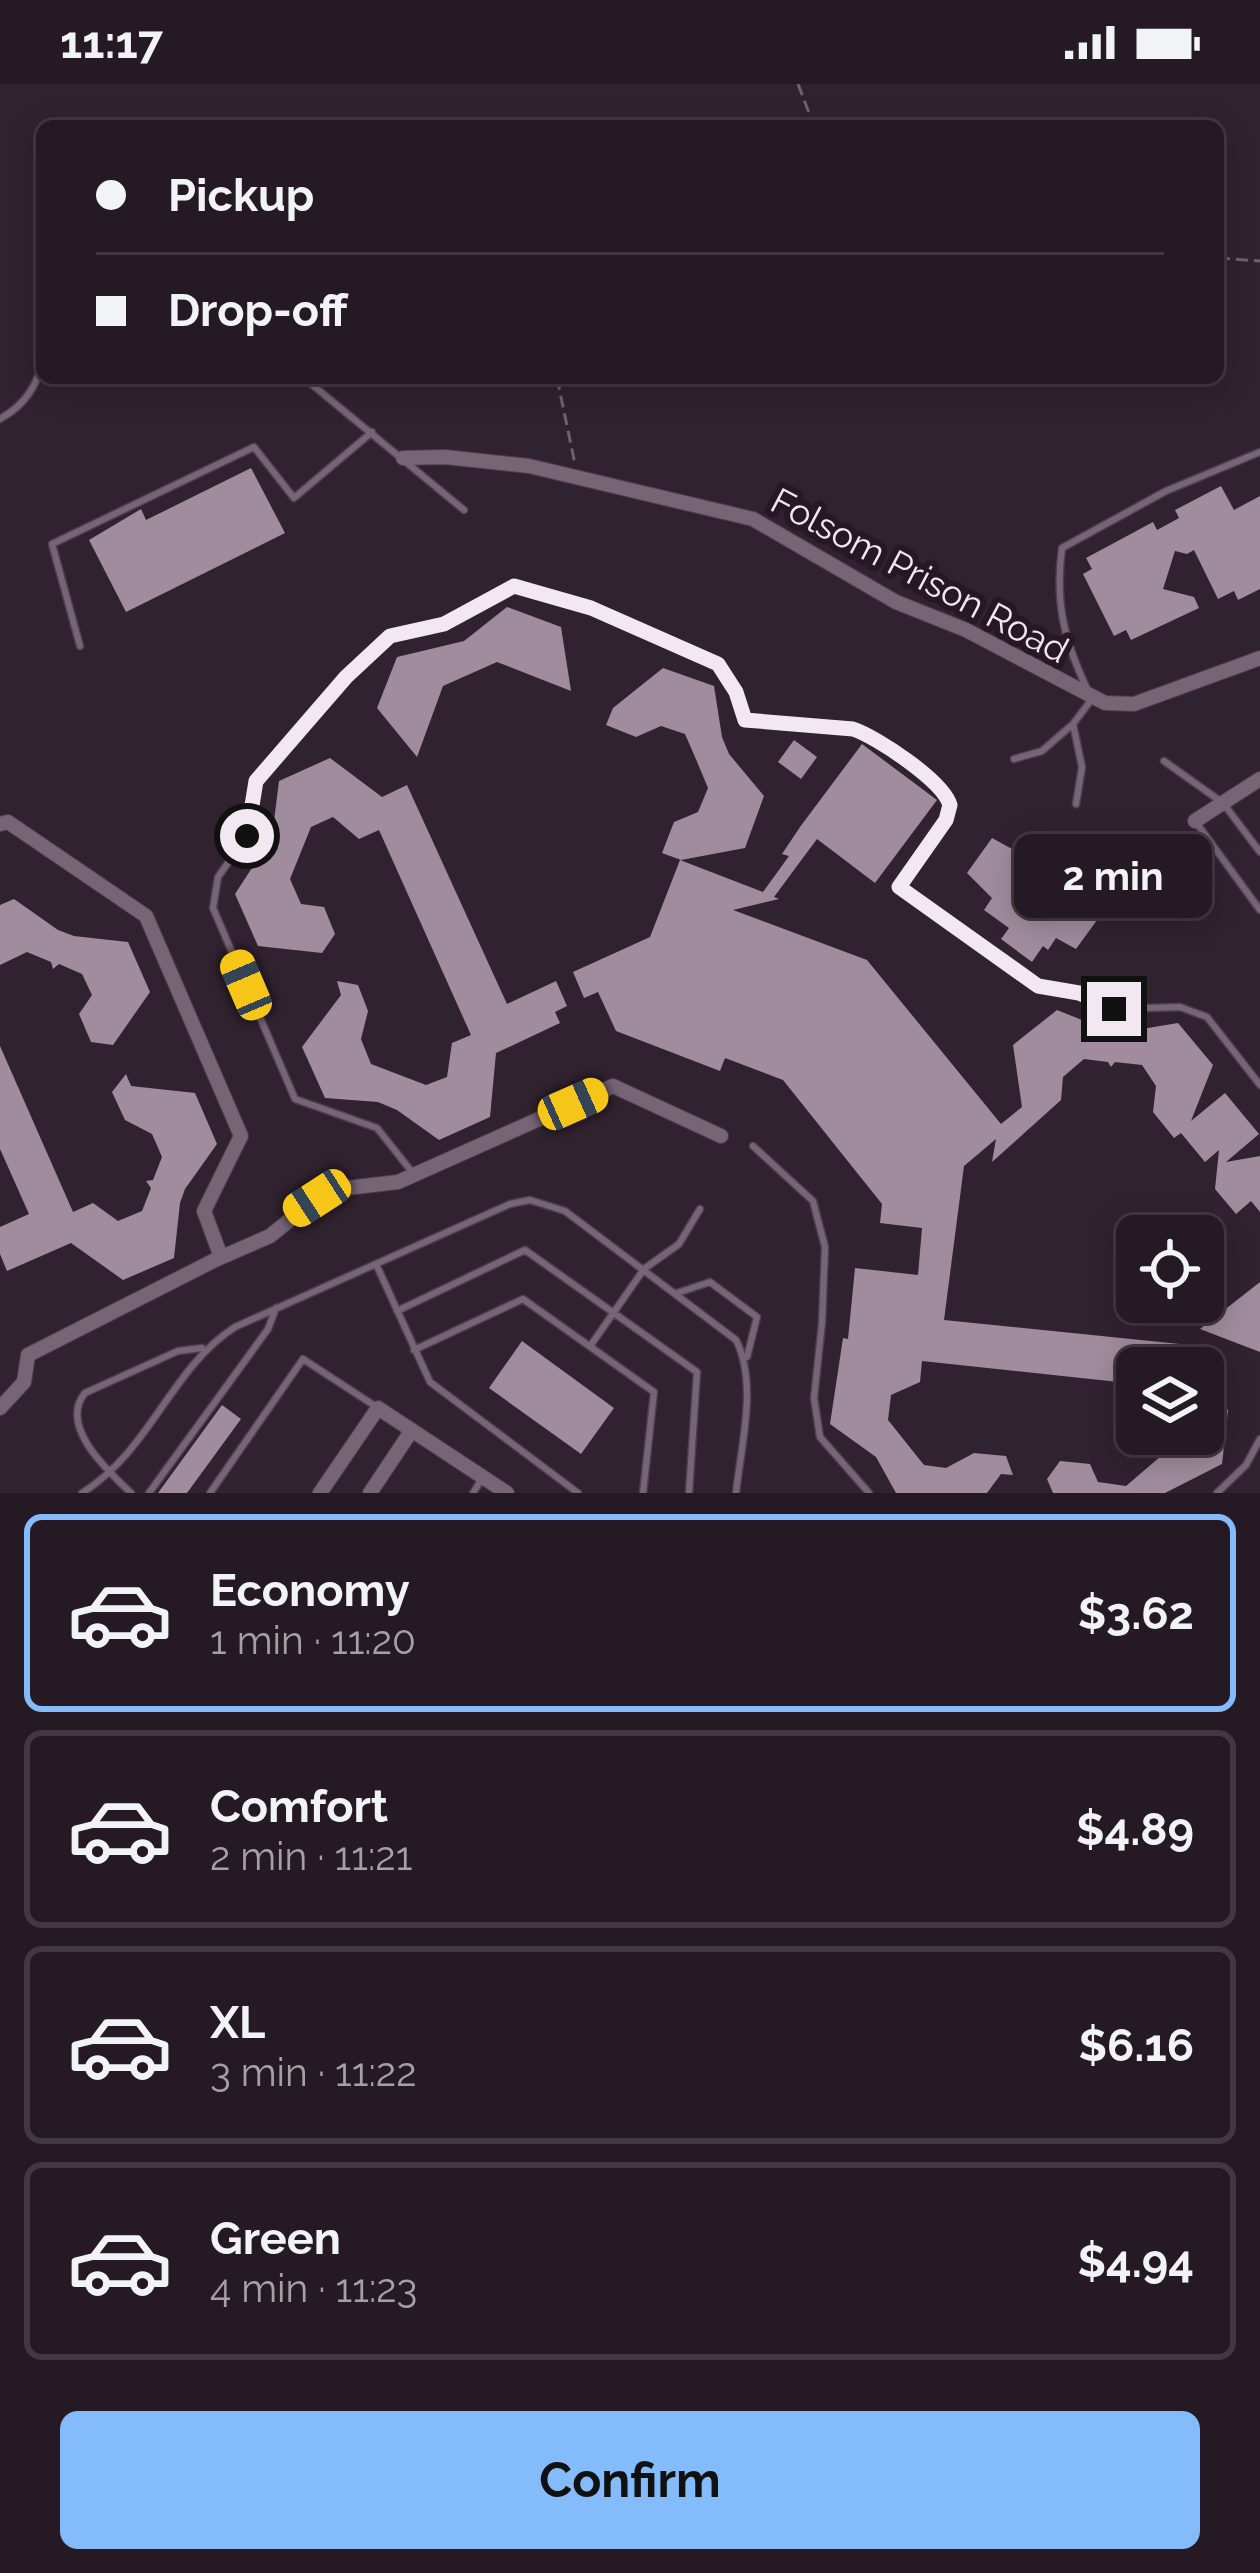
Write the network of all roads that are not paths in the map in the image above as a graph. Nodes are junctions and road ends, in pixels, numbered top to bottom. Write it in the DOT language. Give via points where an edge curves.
graph roads {
  1 [pos="36,381"];
  2 [pos="311,384"];
  3 [pos="0,419"];
  4 [pos="372,433"];
  5 [pos="1260,452"];
  6 [pos="403,458"];
  7 [pos="464,510"];
  8 [pos="80,646"];
  9 [pos="1260,658"];
  10 [pos="1092,699"];
  11 [pos="1073,724"];
  12 [pos="1014,759"];
  13 [pos="1164,760"];
  14 [pos="1260,778"];
  15 [pos="1222,803"];
  16 [pos="1076,804"];
  17 [pos="1195,820"];
  18 [pos="0,824"];
  19 [pos="1260,852"];
  20 [pos="1260,910"];
  21 [pos="1260,1085"];
  22 [pos="721,1136"];
  23 [pos="753,1146"];
  24 [pos="414,1174"];
  25 [pos="700,1209"];
  26 [pos="213,1262"];
  27 [pos="376,1264"];
  28 [pos="644,1269"];
  29 [pos="677,1293"];
  30 [pos="276,1308"];
  31 [pos="397,1311"];
  32 [pos="615,1312"];
  33 [pos="591,1345"];
  34 [pos="206,1348"];
  35 [pos="414,1350"];
  36 [pos="746,1360"];
  37 [pos="0,1408"];
  38 [pos="378,1408"];
  39 [pos="412,1430"];
  40 [pos="1260,1439"];
  41 [pos="110,1474"];
  42 [pos="483,1477"];
  43 [pos="82,1493"];
  44 [pos="131,1493"];
  45 [pos="149,1493"];
  46 [pos="210,1493"];
  47 [pos="320,1493"];
  48 [pos="370,1493"];
  49 [pos="473,1493"];
  50 [pos="507,1493"];
  51 [pos="578,1493"];
  52 [pos="643,1493"];
  53 [pos="688,1493"];
  54 [pos="736,1493"];
  55 [pos="869,1493"];
  56 [pos="1217,1493"];
  1 -- 3 [label="lane" via="23,404"];
  2 -- 4 [label="lane"];
  4 -- 6 [label="lane"];
  4 -- 8 [label="lane" via="294,499 254,447 52,544"];
  5 -- 10 [label="lane" via="1062,548 1068,650"];
  6 -- 7 [label="lane"];
  6 -- 10 [label="street, Folsom Prison Road" via="487,460 753,519 871,590 966,630"];
  9 -- 10 [label="street, Folsom Prison Road" via="1134,704"];
  10 -- 11 [label="lane"];
  11 -- 12 [label="lane" via="1042,751"];
  11 -- 16 [label="lane" via="1082,767"];
  13 -- 15 [label="lane"];
  14 -- 15 [label="street"];
  15 -- 17 [label="street"];
  15 -- 19 [label="lane"];
  17 -- 20 [label="lane"];
  18 -- 26 [label="street" via="146,916 241,1136 204,1211 221,1257"];
  21 -- 24 [label="lane" via="1207,1017 1180,1007 1114,1009 1038,986 899,887 950,805 939,786 868,735 745,720 718,664 591,608 514,586 444,624 390,636 346,677 256,781 247,836 218,877 213,908 295,1099 377,1128"];
  22 -- 24 [label="street" via="613,1086"];
  23 -- 55 [label="lane" via="813,1201 825,1247 814,1398 820,1437"];
  24 -- 26 [label="street" via="317,1198 270,1236"];
  25 -- 28 [label="lane" via="679,1244"];
  26 -- 37 [label="street" via="28,1355 24,1382"];
  27 -- 28 [label="lane" via="530,1200 565,1211"];
  27 -- 30 [label="lane"];
  27 -- 31 [label="lane"];
  28 -- 29 [label="lane"];
  28 -- 32 [label="lane"];
  29 -- 36 [label="lane" via="736,1340"];
  29 -- 36 [label="lane" via="710,1282 757,1317"];
  30 -- 34 [label="lane"];
  30 -- 45 [label="lane"];
  31 -- 32 [label="lane" via="525,1250"];
  31 -- 35 [label="lane"];
  32 -- 33 [label="lane"];
  32 -- 53 [label="lane" via="697,1372"];
  33 -- 35 [label="lane" via="523,1299"];
  33 -- 52 [label="lane" via="654,1392"];
  34 -- 41 [label="lane"];
  34 -- 41 [label="lane" via="178,1351 77,1403 94,1457"];
  35 -- 51 [label="lane" via="430,1382"];
  36 -- 54 [label="lane"];
  38 -- 39 [label="street"];
  38 -- 46 [label="lane" via="302,1359"];
  38 -- 47 [label="street"];
  39 -- 42 [label="street"];
  39 -- 48 [label="street"];
  40 -- 56 [label="lane"];
  41 -- 43 [label="lane"];
  41 -- 44 [label="lane"];
  42 -- 49 [label="lane"];
  42 -- 50 [label="street"];
}
